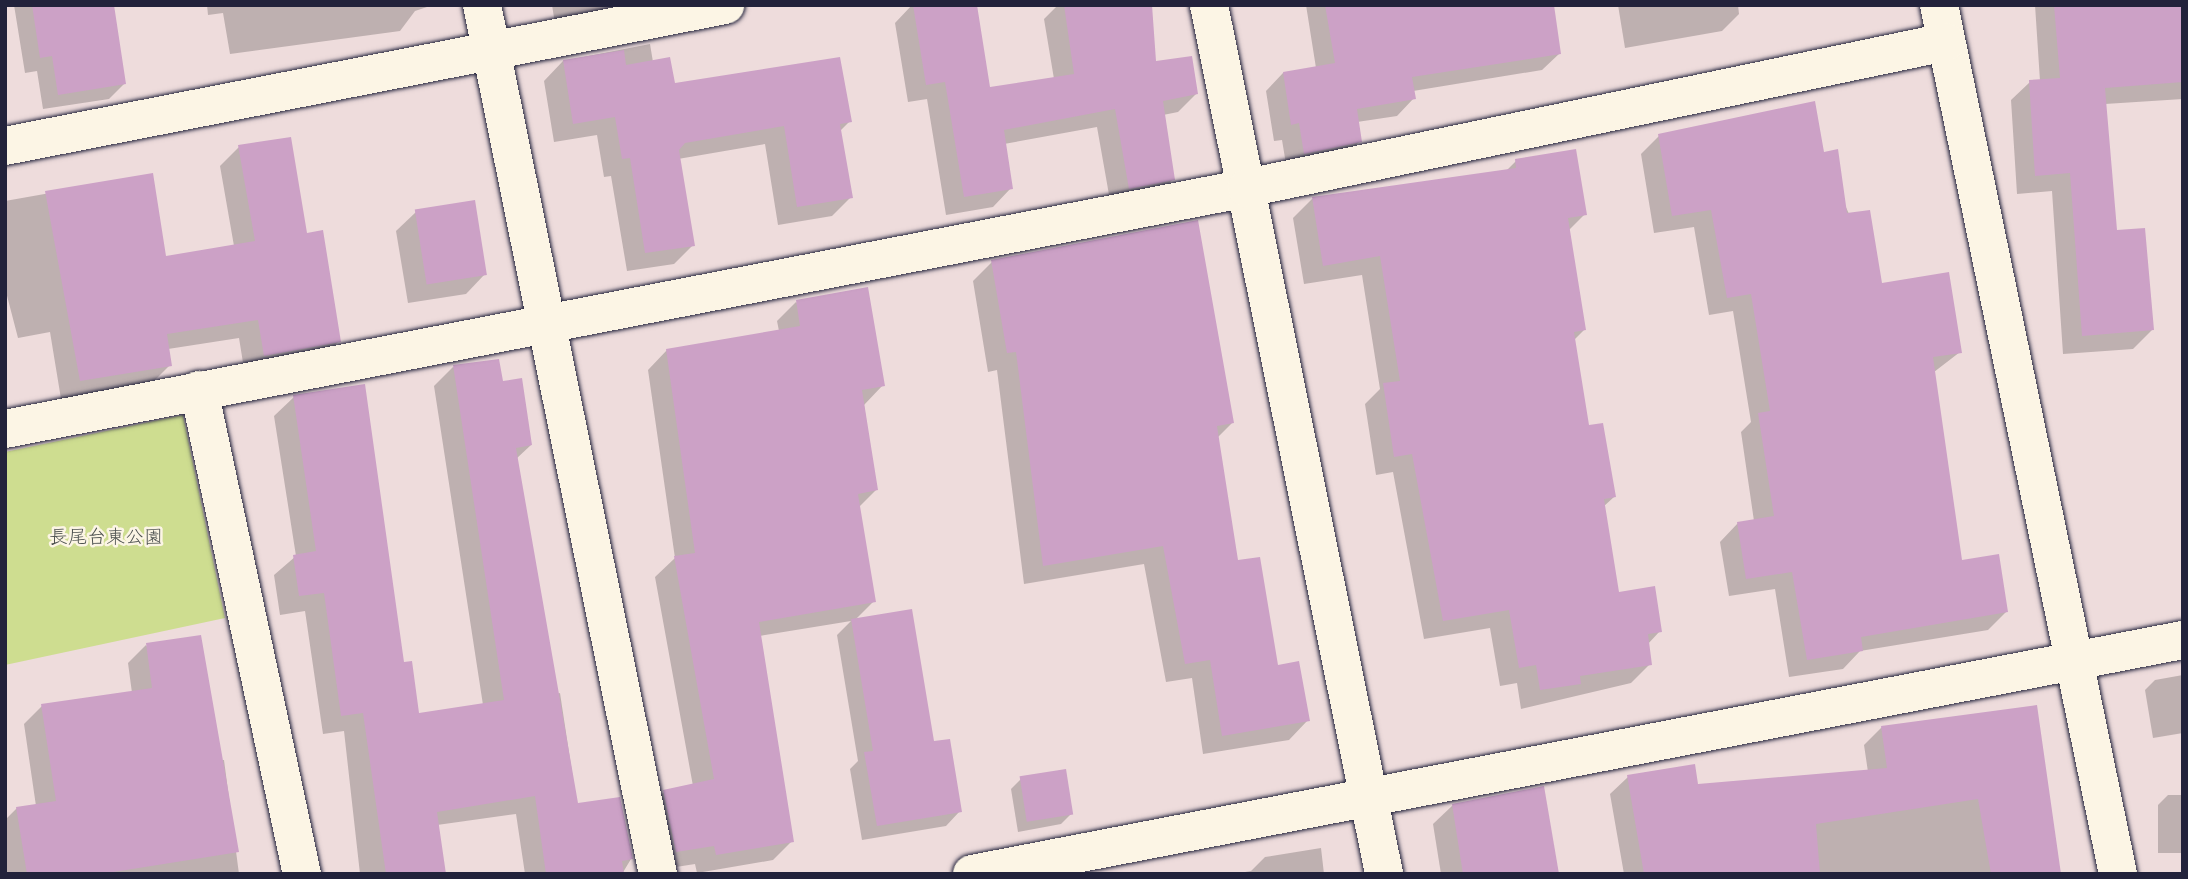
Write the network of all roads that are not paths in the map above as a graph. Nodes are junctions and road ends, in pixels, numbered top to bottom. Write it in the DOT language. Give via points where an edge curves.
graph roads {
  1 [pos="482,5"];
  2 [pos="725,5"];
  3 [pos="1209,5"];
  4 [pos="1939,5"];
  5 [pos="1946,42"];
  6 [pos="491,50"];
  7 [pos="5,146"];
  8 [pos="1247,188"];
  9 [pos="546,320"];
  10 [pos="199,390"];
  11 [pos="5,429"];
  12 [pos="2183,640"];
  13 [pos="2076,660"];
  14 [pos="1370,795"];
  15 [pos="302,874"];
  16 [pos="658,874"];
  17 [pos="972,874"];
  18 [pos="1384,874"];
  19 [pos="2118,874"];
  1 -- 6 [label="street"];
  2 -- 6 [label="street"];
  3 -- 8 [label="street"];
  4 -- 5 [label="street"];
  5 -- 8 [label="street"];
  5 -- 13 [label="street"];
  6 -- 7 [label="street"];
  6 -- 9 [label="street"];
  8 -- 9 [label="street"];
  8 -- 14 [label="street"];
  9 -- 10 [label="street"];
  9 -- 16 [label="street"];
  10 -- 11 [label="street"];
  10 -- 15 [label="street"];
  12 -- 13 [label="street"];
  13 -- 14 [label="street"];
  13 -- 19 [label="street"];
  14 -- 17 [label="street"];
  14 -- 18 [label="street"];
}
